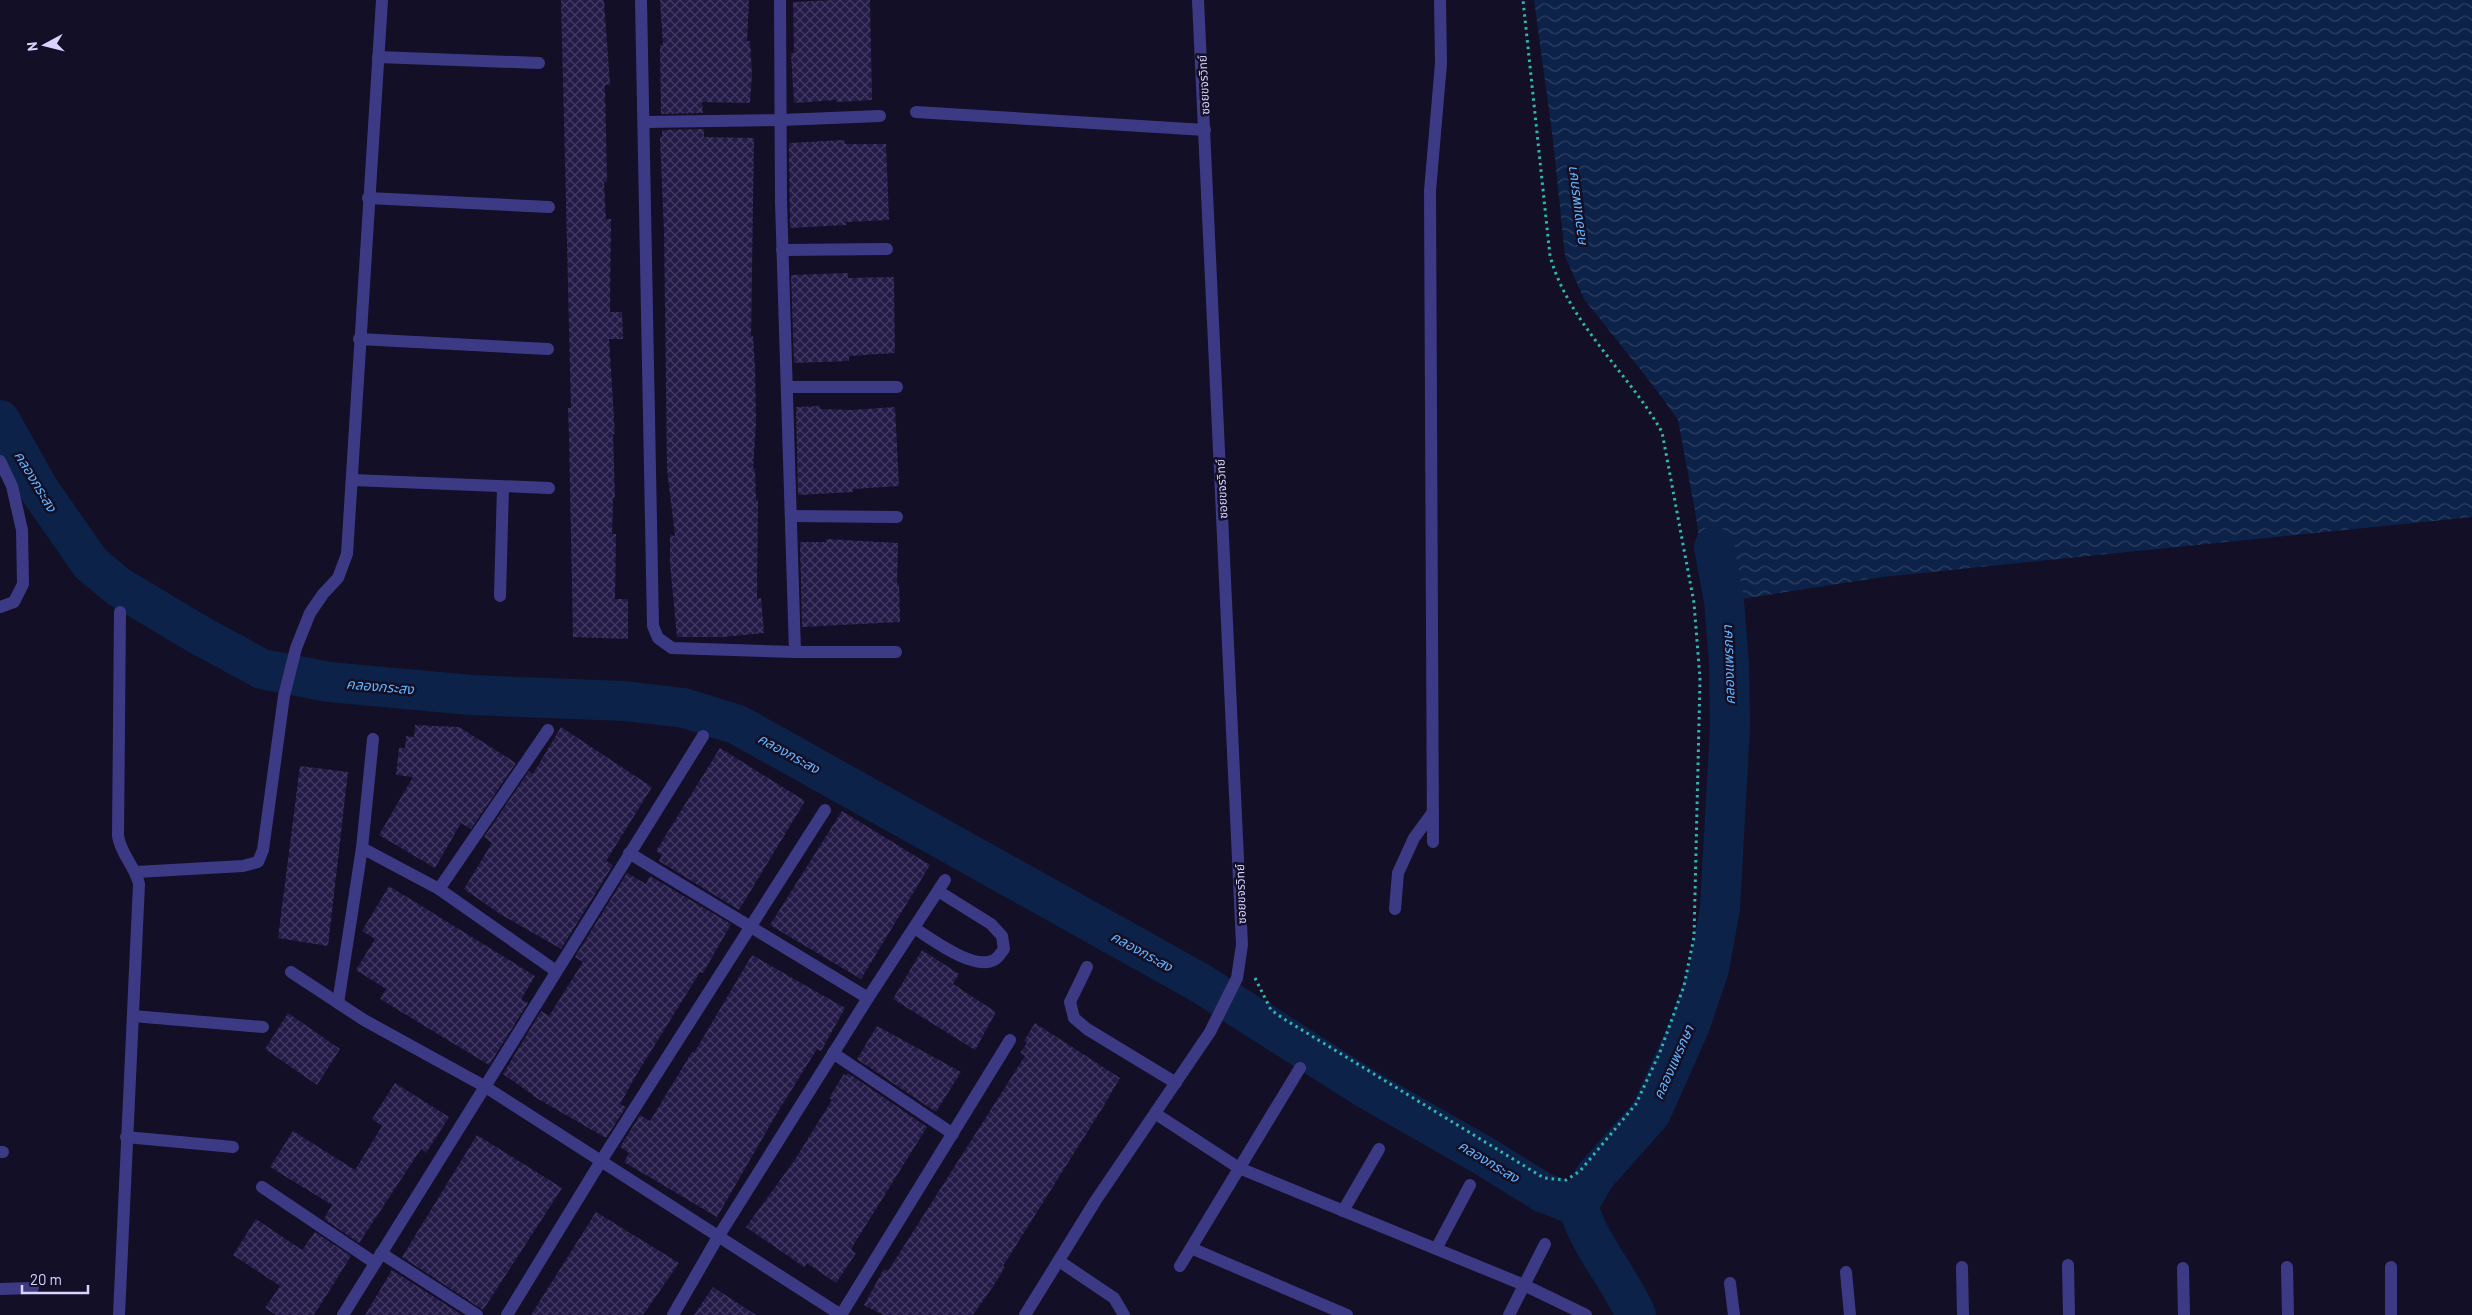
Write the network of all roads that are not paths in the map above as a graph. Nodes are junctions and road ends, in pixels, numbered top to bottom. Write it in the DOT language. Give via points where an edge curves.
graph roads {
  1 [pos="382,0"];
  2 [pos="641,0"];
  3 [pos="780,0"];
  4 [pos="1198,0"];
  5 [pos="1440,0"];
  6 [pos="378,57"];
  7 [pos="540,63"];
  8 [pos="916,112"];
  9 [pos="880,116"];
  10 [pos="781,120"];
  11 [pos="644,122"];
  12 [pos="1205,130"];
  13 [pos="368,198"];
  14 [pos="549,207"];
  15 [pos="887,249"];
  16 [pos="782,250"];
  17 [pos="359,339"];
  18 [pos="548,349"];
  19 [pos="896,387"];
  20 [pos="787,388"];
  21 [pos="0,461"];
  22 [pos="353,480"];
  23 [pos="503,487"];
  24 [pos="549,488"];
  25 [pos="791,516"];
  26 [pos="897,517"];
  27 [pos="500,596"];
  28 [pos="0,606"];
  29 [pos="120,612"];
  30 [pos="795,652"];
  31 [pos="896,652"];
  32 [pos="548,730"];
  33 [pos="703,736"];
  34 [pos="372,739"];
  35 [pos="825,810"];
  36 [pos="1433,812"];
  37 [pos="1433,842"];
  38 [pos="362,848"];
  39 [pos="629,853"];
  40 [pos="136,872"];
  41 [pos="439,890"];
  42 [pos="1395,909"];
  43 [pos="751,927"];
  44 [pos="914,928"];
  45 [pos="1087,967"];
  46 [pos="556,971"];
  47 [pos="291,972"];
  48 [pos="868,998"];
  49 [pos="338,1002"];
  50 [pos="133,1016"];
  51 [pos="263,1027"];
  52 [pos="1010,1040"];
  53 [pos="833,1053"];
  54 [pos="1300,1068"];
  55 [pos="1176,1083"];
  56 [pos="484,1086"];
  57 [pos="1156,1114"];
  58 [pos="953,1134"];
  59 [pos="126,1137"];
  60 [pos="233,1147"];
  61 [pos="1379,1149"];
  62 [pos="601,1162"];
  63 [pos="1239,1168"];
  64 [pos="1470,1185"];
  65 [pos="262,1187"];
  66 [pos="1343,1210"];
  67 [pos="718,1236"];
  68 [pos="1545,1244"];
  69 [pos="1191,1248"];
  70 [pos="1436,1249"];
  71 [pos="378,1258"];
  72 [pos="1059,1261"];
  73 [pos="2068,1265"];
  74 [pos="1180,1266"];
  75 [pos="1962,1267"];
  76 [pos="2287,1267"];
  77 [pos="2391,1267"];
  78 [pos="2183,1268"];
  79 [pos="1846,1272"];
  80 [pos="1730,1283"];
  81 [pos="1524,1285"];
  82 [pos="33,1288"];
  83 [pos="0,1289"];
  84 [pos="119,1315"];
  85 [pos="343,1315"];
  86 [pos="477,1315"];
  87 [pos="507,1315"];
  88 [pos="673,1315"];
  89 [pos="841,1315"];
  90 [pos="1025,1315"];
  91 [pos="1124,1315"];
  92 [pos="1347,1315"];
  93 [pos="1509,1315"];
  94 [pos="1586,1315"];
  95 [pos="1734,1315"];
  96 [pos="1850,1315"];
  97 [pos="1962,1315"];
  98 [pos="2069,1315"];
  99 [pos="2184,1315"];
  100 [pos="2288,1315"];
  101 [pos="2391,1315"];
  1 -- 6 [label="street"];
  2 -- 11 [label="street"];
  3 -- 10 [label="street"];
  4 -- 12 [label="street, ซอยขจรวิทย์"];
  5 -- 36 [label="street" via="1441,63 1430,191"];
  6 -- 7 [label="street"];
  6 -- 13 [label="street"];
  8 -- 12 [label="street"];
  9 -- 10 [label="street"];
  10 -- 11 [label="street"];
  10 -- 16 [label="street"];
  11 -- 30 [label="street" via="653,626 658,638 672,648"];
  12 -- 55 [label="street, ซอยขจรวิทย์" via="1242,945 1236,978 1210,1032"];
  13 -- 14 [label="street"];
  13 -- 17 [label="street"];
  15 -- 16 [label="street"];
  16 -- 20 [label="street"];
  17 -- 18 [label="street"];
  17 -- 22 [label="street"];
  19 -- 20 [label="street"];
  20 -- 25 [label="street"];
  21 -- 28 [label="street" via="12,486 22,530 23,584 14,602"];
  22 -- 23 [label="street"];
  22 -- 40 [label="street" via="347,554 338,578 310,613 296,648 284,696 263,850 258,862 243,866"];
  23 -- 24 [label="street"];
  23 -- 27 [label="street"];
  25 -- 26 [label="street"];
  25 -- 30 [label="street"];
  29 -- 40 [label="street" via="118,836 122,852"];
  30 -- 31 [label="street"];
  32 -- 41 [label="street"];
  33 -- 39 [label="street"];
  34 -- 38 [label="street"];
  35 -- 43 [label="street"];
  36 -- 37 [label="street"];
  36 -- 42 [label="street" via="1414,838 1398,873"];
  38 -- 41 [label="street"];
  38 -- 49 [label="street"];
  39 -- 43 [label="street"];
  39 -- 46 [label="street"];
  40 -- 50 [label="street" via="138,897"];
  41 -- 46 [label="street"];
  43 -- 48 [label="street"];
  43 -- 62 [label="street"];
  44 -- 44 [label="street" via="942,886 991,924 1002,936 1004,949 995,960 973,962"];
  44 -- 48 [label="street"];
  45 -- 55 [label="street" via="1070,1002 1074,1018"];
  46 -- 56 [label="street"];
  47 -- 49 [label="street"];
  48 -- 53 [label="street"];
  49 -- 56 [label="street" via="364,1020"];
  50 -- 51 [label="street"];
  50 -- 59 [label="street"];
  52 -- 58 [label="street"];
  53 -- 58 [label="street"];
  53 -- 67 [label="street"];
  54 -- 63 [label="street"];
  55 -- 57 [label="street, ซอยขจรวิทย์"];
  56 -- 62 [label="street"];
  56 -- 71 [label="street"];
  57 -- 63 [label="street"];
  57 -- 72 [label="street, ซอยขจรวิทย์" via="1096,1200"];
  58 -- 89 [label="street"];
  59 -- 60 [label="street"];
  59 -- 84 [label="street"];
  61 -- 66 [label="street"];
  62 -- 67 [label="street"];
  62 -- 87 [label="street"];
  63 -- 66 [label="street"];
  63 -- 69 [label="street"];
  64 -- 70 [label="street"];
  65 -- 71 [label="street"];
  66 -- 70 [label="street"];
  67 -- 88 [label="street"];
  67 -- 89 [label="street"];
  68 -- 81 [label="street"];
  69 -- 74 [label="street"];
  69 -- 92 [label="street"];
  70 -- 81 [label="street"];
  71 -- 85 [label="street"];
  71 -- 86 [label="street"];
  72 -- 90 [label="street, ซอยขจรวิทย์"];
  72 -- 91 [label="street" via="1114,1298"];
  73 -- 98 [label="street"];
  75 -- 97 [label="street"];
  76 -- 100 [label="street"];
  77 -- 101 [label="street"];
  78 -- 99 [label="street"];
  79 -- 96 [label="street"];
  80 -- 95 [label="street"];
  81 -- 93 [label="street"];
  81 -- 94 [label="street"];
  82 -- 83 [label="street"];
}
